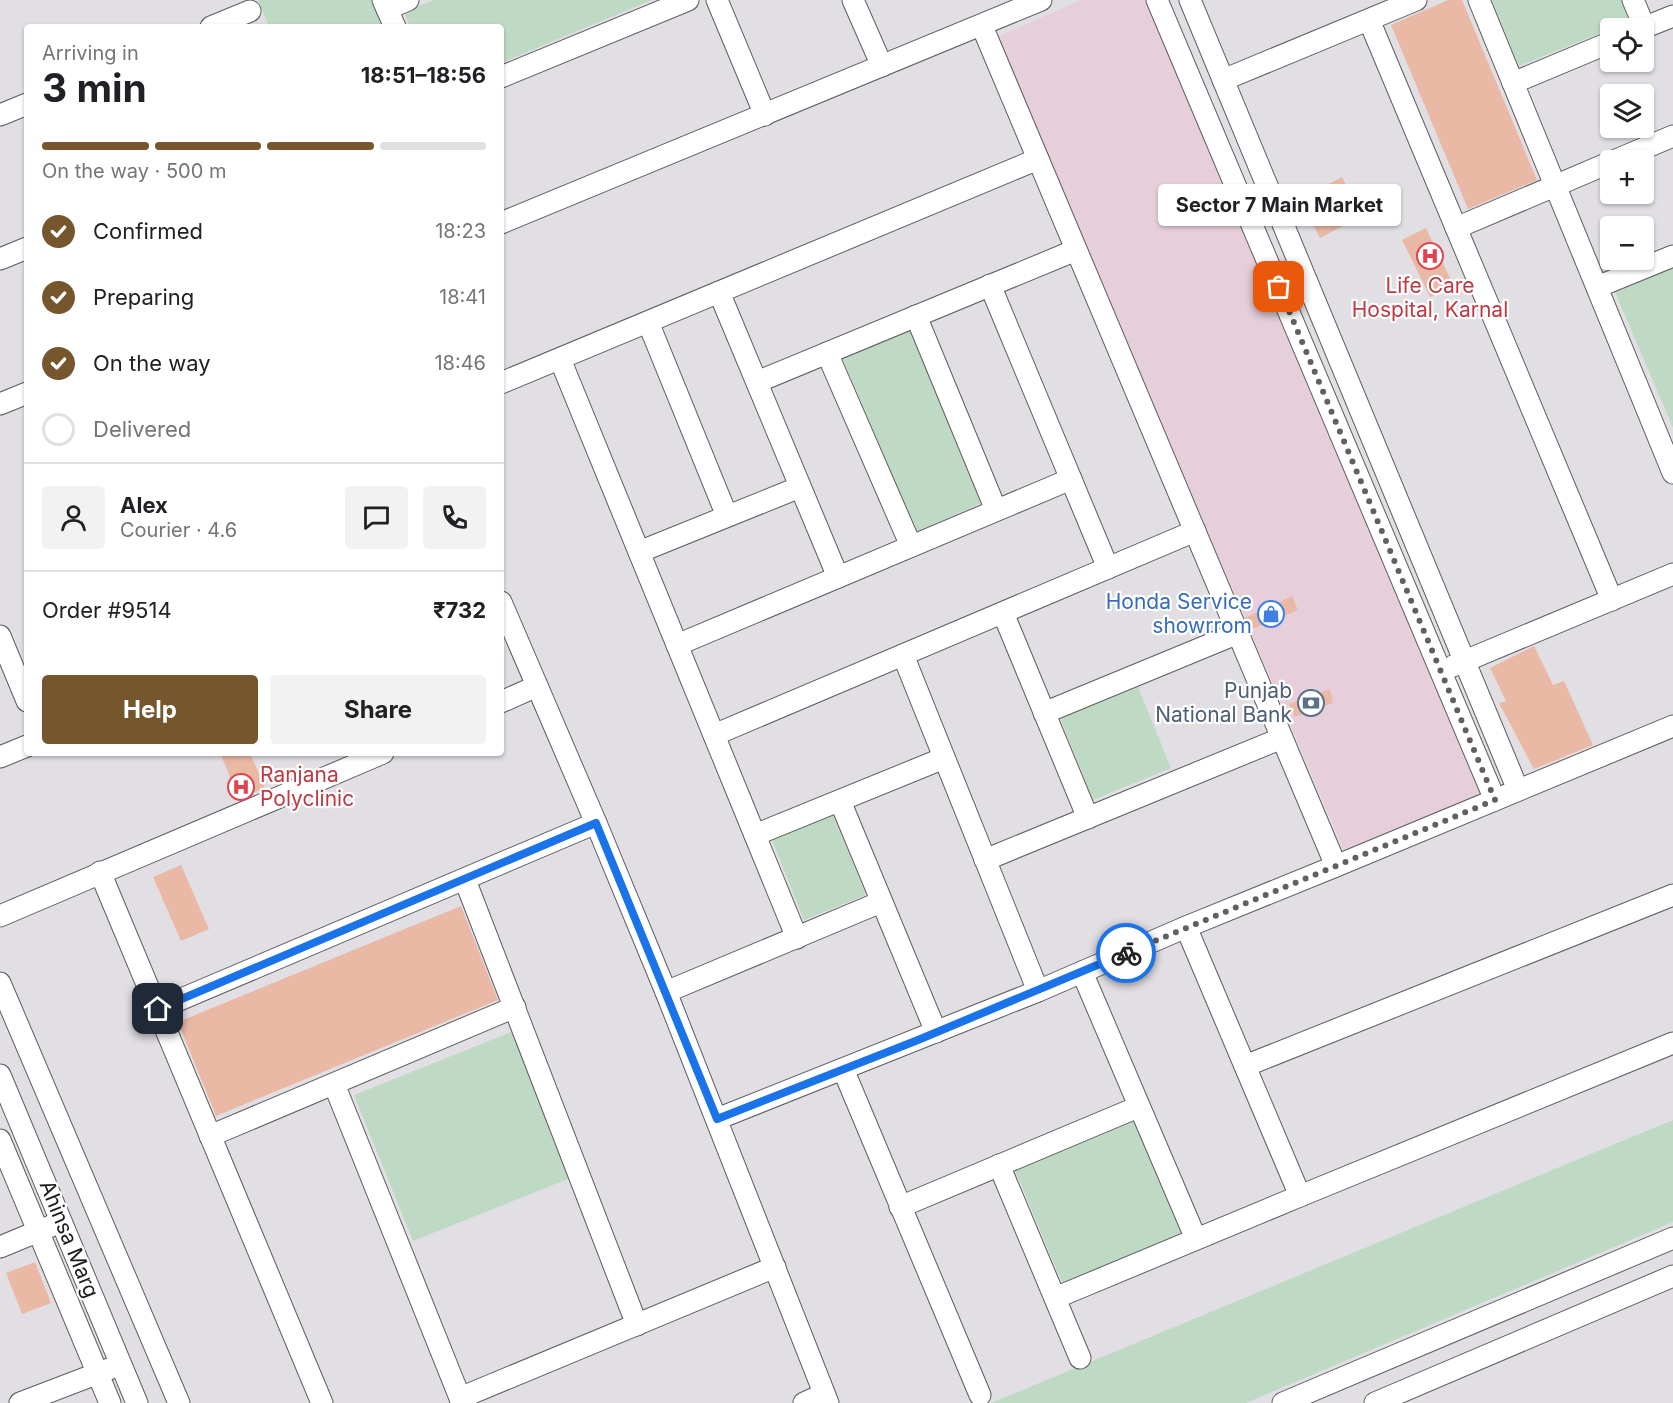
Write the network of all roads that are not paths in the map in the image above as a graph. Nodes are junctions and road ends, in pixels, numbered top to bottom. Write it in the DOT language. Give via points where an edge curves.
graph roads {
  1 [pos="408,0"];
  2 [pos="688,0"];
  3 [pos="717,0"];
  4 [pos="853,0"];
  5 [pos="1041,0"];
  6 [pos="1157,0"];
  7 [pos="1190,0"];
  8 [pos="1416,0"];
  9 [pos="1479,0"];
  10 [pos="1633,0"];
  11 [pos="389,12"];
  12 [pos="250,13"];
  13 [pos="1673,16"];
  14 [pos="1640,18"];
  15 [pos="1369,20"];
  16 [pos="219,24"];
  17 [pos="1654,24"];
  18 [pos="982,26"];
  19 [pos="1600,47"];
  20 [pos="882,66"];
  21 [pos="504,76"];
  22 [pos="1222,80"];
  23 [pos="1513,83"];
  24 [pos="24,105"];
  25 [pos="0,115"];
  26 [pos="765,115"];
  27 [pos="1673,136"];
  28 [pos="1640,150"];
  29 [pos="1038,159"];
  30 [pos="1600,167"];
  31 [pos="1555,186"];
  32 [pos="504,222"];
  33 [pos="1456,228"];
  34 [pos="1287,236"];
  35 [pos="1262,246"];
  36 [pos="24,249"];
  37 [pos="1076,250"];
  38 [pos="1673,256"];
  39 [pos="0,259"];
  40 [pos="990,285"];
  41 [pos="1597,287"];
  42 [pos="720,292"];
  43 [pos="916,316"];
  44 [pos="648,322"];
  45 [pos="827,353"];
  46 [pos="560,358"];
  47 [pos="504,382"];
  48 [pos="757,382"];
  49 [pos="24,394"];
  50 [pos="0,404"];
  51 [pos="1670,460"];
  52 [pos="1381,461"];
  53 [pos="1356,471"];
  54 [pos="1071,479"];
  55 [pos="800,487"];
  56 [pos="996,510"];
  57 [pos="727,516"];
  58 [pos="1195,531"];
  59 [pos="911,546"];
  60 [pos="639,552"];
  61 [pos="1108,568"];
  62 [pos="1673,574"];
  63 [pos="838,577"];
  64 [pos="1612,600"];
  65 [pos="504,609"];
  66 [pos="1003,613"];
  67 [pos="1238,633"];
  68 [pos="0,636"];
  69 [pos="677,645"];
  70 [pos="903,655"];
  71 [pos="1464,661"];
  72 [pos="1441,671"];
  73 [pos="537,686"];
  74 [pos="24,694"];
  75 [pos="504,701"];
  76 [pos="1044,713"];
  77 [pos="1673,726"];
  78 [pos="714,735"];
  79 [pos="1282,738"];
  80 [pos="24,747"];
  81 [pos="376,756"];
  82 [pos="0,757"];
  83 [pos="944,758"];
  84 [pos="1518,790"];
  85 [pos="1495,800"];
  86 [pos="840,801"];
  87 [pos="1088,818"];
  88 [pos="596,823"];
  89 [pos="755,835"];
  90 [pos="985,860"];
  91 [pos="1336,866"];
  92 [pos="100,872"];
  93 [pos="465,880"];
  94 [pos="1673,895"];
  95 [pos="881,902"];
  96 [pos="0,915"];
  97 [pos="1186,927"];
  98 [pos="797,938"];
  99 [pos="1082,972"];
  100 [pos="0,983"];
  101 [pos="1038,991"];
  102 [pos="666,992"];
  103 [pos="515,1007"];
  104 [pos="158,1009"];
  105 [pos="936,1032"];
  106 [pos="1673,1043"];
  107 [pos="1245,1066"];
  108 [pos="843,1070"];
  109 [pos="0,1075"];
  110 [pos="334,1084"];
  111 [pos="1138,1107"];
  112 [pos="717,1119"];
  113 [pos="210,1137"];
  114 [pos="0,1140"];
  115 [pos="999,1165"];
  116 [pos="1300,1196"];
  117 [pos="900,1207"];
  118 [pos="62,1221"];
  119 [pos="38,1231"];
  120 [pos="1673,1238"];
  121 [pos="1196,1239"];
  122 [pos="0,1247"];
  123 [pos="775,1267"];
  124 [pos="1673,1276"];
  125 [pos="1055,1298"];
  126 [pos="637,1326"];
  127 [pos="1080,1358"];
  128 [pos="120,1365"];
  129 [pos="1366,1368"];
  130 [pos="98,1374"];
  131 [pos="980,1395"];
  132 [pos="826,1399"];
  133 [pos="461,1400"];
  134 [pos="1381,1402"];
  135 [pos="20,1403"];
  136 [pos="110,1403"];
  137 [pos="137,1403"];
  138 [pos="178,1403"];
  139 [pos="322,1403"];
  140 [pos="804,1403"];
  141 [pos="1283,1403"];
  1 -- 11 [label="street"];
  2 -- 21 [label="street"];
  3 -- 26 [label="street"];
  4 -- 20 [label="street"];
  5 -- 18 [label="street"];
  6 -- 35 [label="street"];
  7 -- 22 [label="street"];
  8 -- 15 [label="street"];
  9 -- 23 [label="street"];
  10 -- 14 [label="street"];
  12 -- 16 [label="street"];
  13 -- 17 [label="street"];
  15 -- 22 [label="street"];
  15 -- 33 [label="street"];
  18 -- 20 [label="street"];
  18 -- 29 [label="street"];
  19 -- 23 [label="street"];
  20 -- 26 [label="street"];
  22 -- 34 [label="street"];
  23 -- 31 [label="street"];
  24 -- 25 [label="street"];
  26 -- 32 [label="street"];
  27 -- 28 [label="street"];
  29 -- 37 [label="street"];
  29 -- 42 [label="street"];
  30 -- 31 [label="street"];
  31 -- 33 [label="street"];
  31 -- 41 [label="street"];
  33 -- 64 [label="street"];
  34 -- 35 [label="street"];
  34 -- 52 [label="street"];
  35 -- 53 [label="street"];
  36 -- 39 [label="street"];
  37 -- 40 [label="street"];
  37 -- 58 [label="street"];
  38 -- 41 [label="street"];
  40 -- 43 [label="street"];
  40 -- 54 [label="street"];
  41 -- 51 [label="street"];
  42 -- 44 [label="street"];
  42 -- 48 [label="street"];
  43 -- 45 [label="street"];
  43 -- 56 [label="street"];
  44 -- 46 [label="street"];
  44 -- 57 [label="street"];
  45 -- 48 [label="street"];
  45 -- 59 [label="street"];
  46 -- 47 [label="street"];
  46 -- 60 [label="street"];
  48 -- 55 [label="street"];
  49 -- 50 [label="street"];
  52 -- 53 [label="street"];
  52 -- 71 [label="street"];
  53 -- 72 [label="street"];
  54 -- 56 [label="street"];
  54 -- 61 [label="street"];
  55 -- 57 [label="street"];
  55 -- 63 [label="street"];
  56 -- 59 [label="street"];
  57 -- 60 [label="street"];
  58 -- 61 [label="street"];
  58 -- 67 [label="street"];
  59 -- 63 [label="street"];
  60 -- 69 [label="street"];
  61 -- 66 [label="street"];
  62 -- 64 [label="street"];
  63 -- 69 [label="street"];
  64 -- 71 [label="street"];
  65 -- 73 [label="street"];
  66 -- 70 [label="street"];
  66 -- 76 [label="street"];
  67 -- 76 [label="street"];
  67 -- 79 [label="street"];
  68 -- 74 [label="street"];
  69 -- 78 [label="street"];
  70 -- 78 [label="street"];
  70 -- 83 [label="street"];
  71 -- 72 [label="street"];
  71 -- 84 [label="street"];
  72 -- 85 [label="street"];
  73 -- 75 [label="street"];
  73 -- 88 [label="street"];
  76 -- 87 [label="street"];
  77 -- 84 [label="street"];
  78 -- 89 [label="street"];
  79 -- 87 [label="street"];
  79 -- 91 [label="street"];
  80 -- 82 [label="street"];
  81 -- 92 [label="street"];
  83 -- 86 [label="street"];
  83 -- 90 [label="street"];
  84 -- 85 [label="street"];
  85 -- 91 [label="street"];
  86 -- 89 [label="street"];
  86 -- 95 [label="street"];
  87 -- 90 [label="street"];
  88 -- 93 [label="street"];
  88 -- 102 [label="street"];
  89 -- 98 [label="street"];
  90 -- 101 [label="street"];
  91 -- 97 [label="street"];
  92 -- 96 [label="street"];
  92 -- 104 [label="street"];
  93 -- 103 [label="street"];
  93 -- 104 [label="street"];
  94 -- 107 [label="street"];
  95 -- 98 [label="street"];
  95 -- 105 [label="street"];
  97 -- 99 [label="street"];
  97 -- 107 [label="street"];
  98 -- 102 [label="street"];
  99 -- 101 [label="street"];
  99 -- 111 [label="street"];
  100 -- 138 [label="street"];
  101 -- 105 [label="street"];
  102 -- 112 [label="street"];
  103 -- 110 [label="street"];
  103 -- 126 [label="street"];
  104 -- 113 [label="street"];
  105 -- 108 [label="street"];
  106 -- 116 [label="street"];
  107 -- 116 [label="street"];
  108 -- 112 [label="street"];
  108 -- 117 [label="street"];
  109 -- 118 [label="street, Ahinsa Marg"];
  110 -- 113 [label="street"];
  110 -- 133 [label="street"];
  111 -- 115 [label="street"];
  111 -- 121 [label="street"];
  112 -- 123 [label="street"];
  113 -- 139 [label="street"];
  114 -- 119 [label="street, Ahinsa Marg"];
  115 -- 117 [label="street"];
  115 -- 125 [label="street"];
  116 -- 121 [label="street"];
  117 -- 131 [label="street"];
  118 -- 119 [label="street"];
  118 -- 128 [label="street, Ahinsa Marg"];
  119 -- 122 [label="street"];
  119 -- 130 [label="street, Ahinsa Marg"];
  120 -- 129 [label="street"];
  121 -- 125 [label="street"];
  123 -- 126 [label="street"];
  123 -- 132 [label="street"];
  124 -- 134 [label="street"];
  125 -- 127 [label="street"];
  126 -- 133 [label="street"];
  128 -- 130 [label="street"];
  128 -- 137 [label="street, Ahinsa Marg"];
  129 -- 134 [label="street"];
  129 -- 141 [label="street"];
  130 -- 135 [label="street"];
  130 -- 136 [label="street, Ahinsa Marg"];
  132 -- 140 [label="street"];
}
